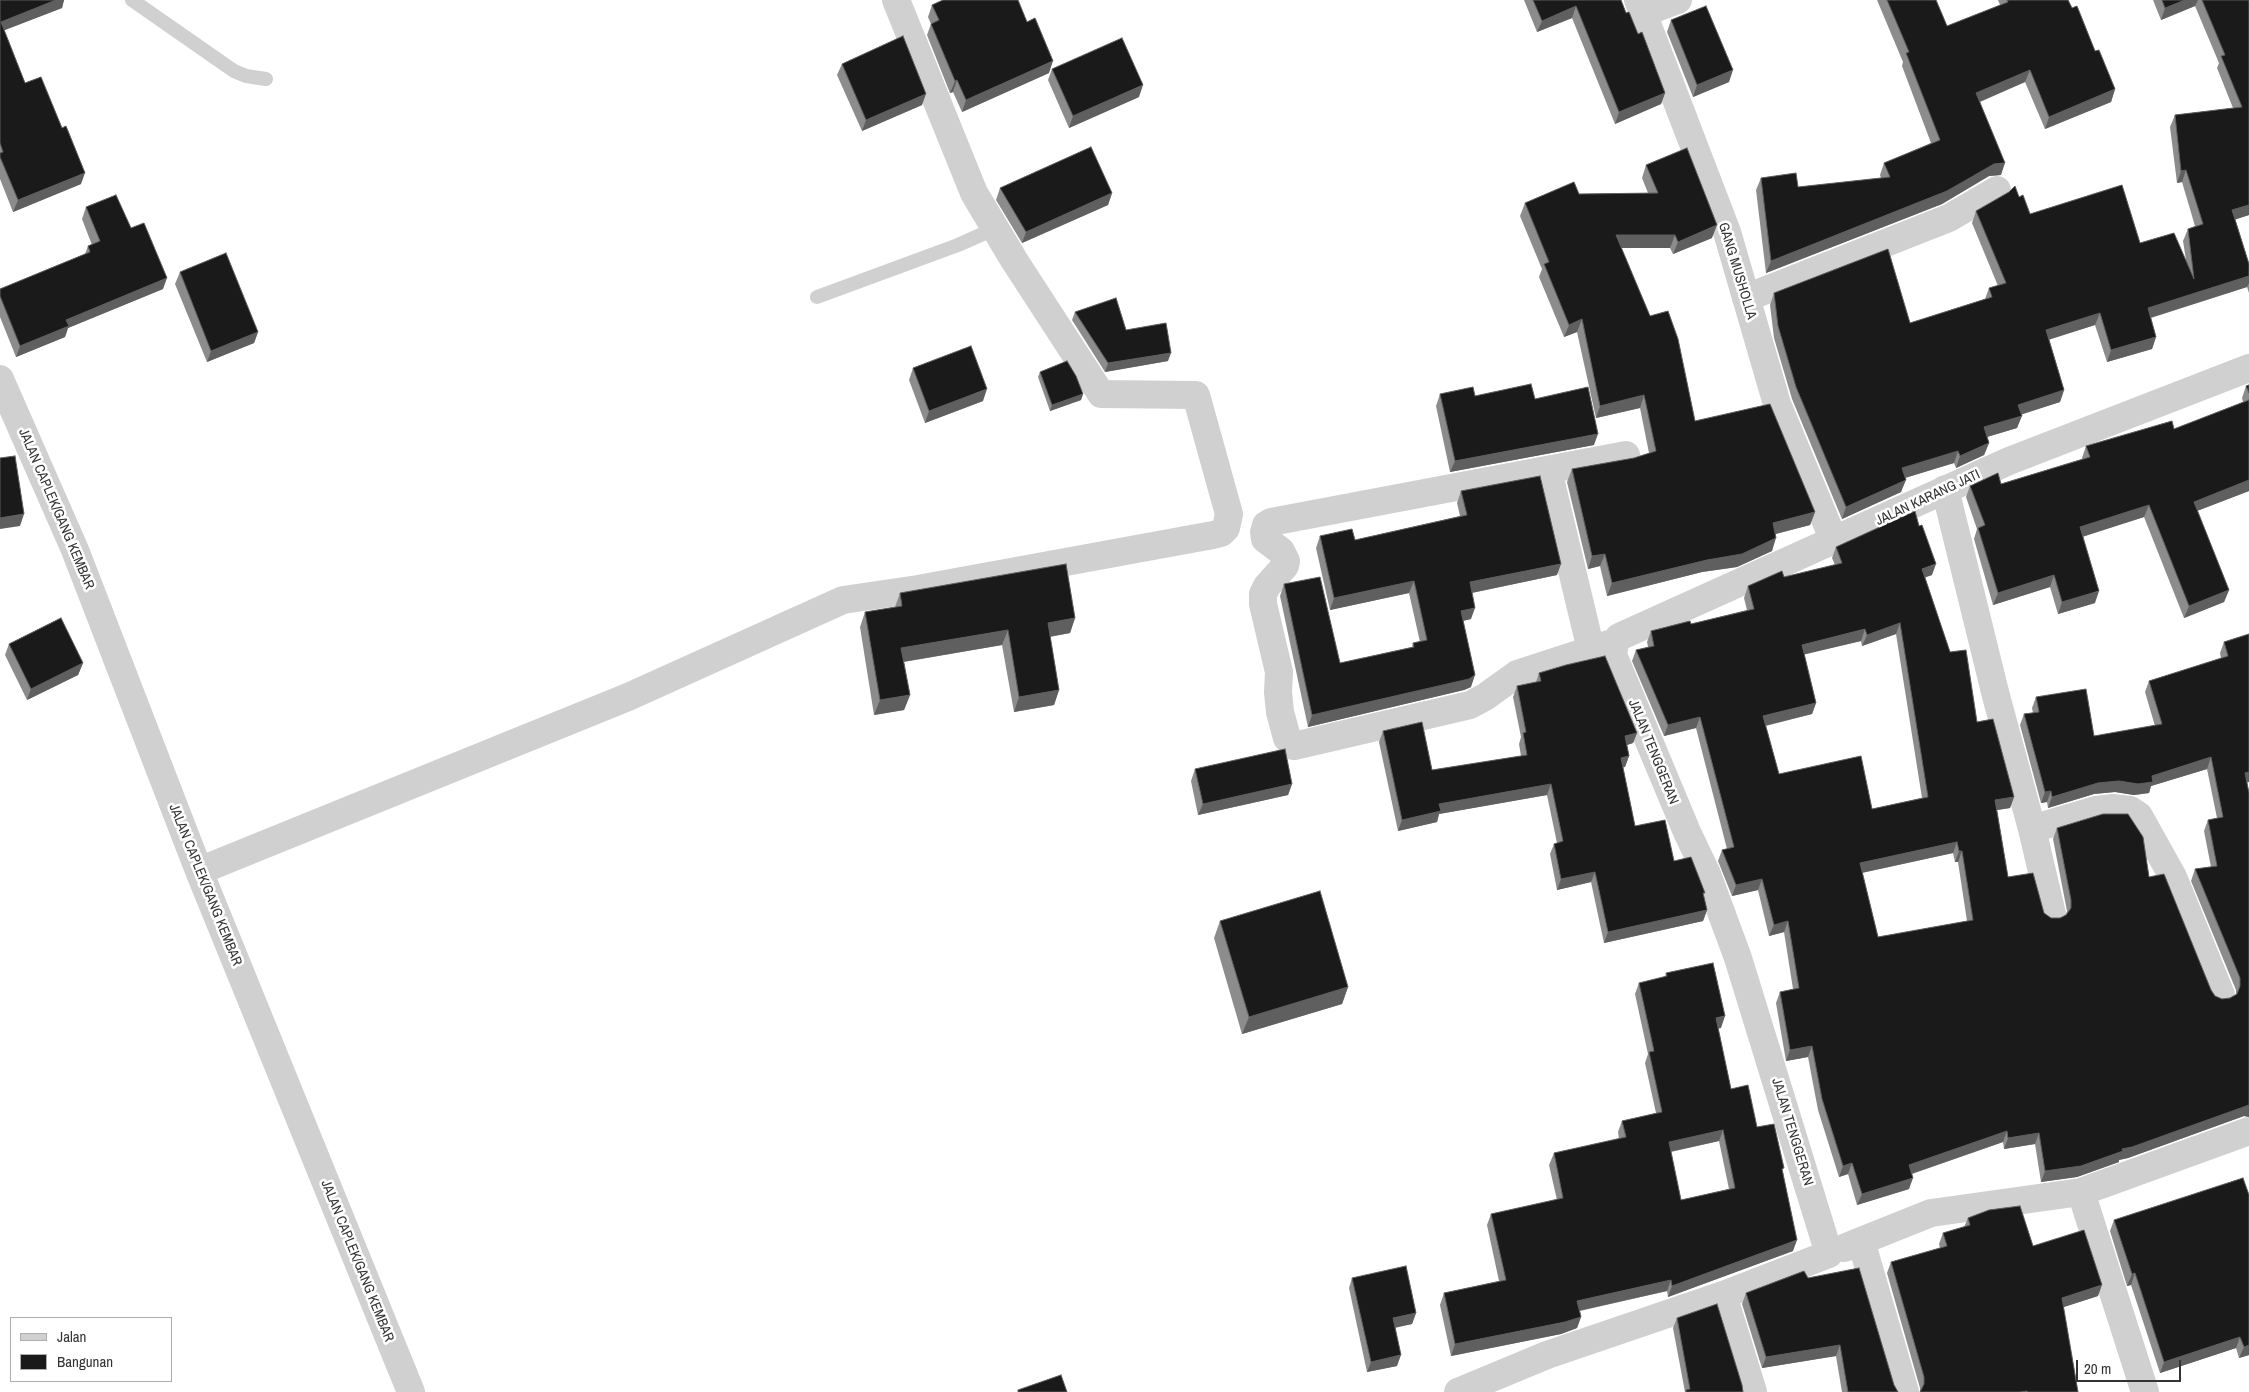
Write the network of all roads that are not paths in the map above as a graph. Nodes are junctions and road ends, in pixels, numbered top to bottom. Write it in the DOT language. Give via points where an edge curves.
graph roads {
  1 [pos="132,0"];
  2 [pos="896,0"];
  3 [pos="1678,0"];
  4 [pos="1641,6"];
  5 [pos="266,79"];
  6 [pos="1997,190"];
  7 [pos="994,229"];
  8 [pos="817,297"];
  9 [pos="1746,298"];
  10 [pos="2249,368"];
  11 [pos="0,379"];
  12 [pos="1626,456"];
  13 [pos="1548,470"];
  14 [pos="1946,489"];
  15 [pos="1834,541"];
  16 [pos="1603,646"];
  17 [pos="2032,830"];
  18 [pos="198,871"];
  19 [pos="2052,914"];
  20 [pos="2221,994"];
  21 [pos="2249,1131"];
  22 [pos="2082,1192"];
  23 [pos="1861,1241"];
  24 [pos="1829,1254"];
  25 [pos="1723,1295"];
  26 [pos="411,1392"];
  27 [pos="1458,1392"];
  28 [pos="1753,1392"];
  29 [pos="1905,1392"];
  30 [pos="2145,1392"];
  1 -- 5 [label="lane" via="234,71"];
  2 -- 7 [label="street" via="974,193"];
  3 -- 4 [label="street"];
  4 -- 9 [label="street, GANG MUSHOLLA" via="1726,232"];
  6 -- 9 [label="street" via="1949,218"];
  7 -- 8 [label="lane"];
  7 -- 18 [label="street" via="1101,394 1196,395 1229,514 1226,528 1221,533 843,600 628,697"];
  9 -- 15 [label="street, GANG MUSHOLLA" via="1777,404"];
  10 -- 14 [label="street, JALAN KARANG JATI" via="2009,461"];
  11 -- 18 [label="street, JALAN CAPLEK/GANG KEMBAR" via="75,550"];
  12 -- 13 [label="street"];
  13 -- 16 [label="street, JALAN TENGGERAN"];
  13 -- 16 [label="street, JALAN KARANG JATI" via="1271,522 1266,526 1265,539 1281,551 1286,561 1267,586 1263,604 1279,672 1280,712 1287,738 1294,746 1300,746 1470,705 1517,674"];
  14 -- 15 [label="street, JALAN KARANG JATI"];
  14 -- 17 [label="street"];
  15 -- 16 [label="street, JALAN KARANG JATI" via="1623,634"];
  16 -- 24 [label="street, JALAN TENGGERAN" via="1614,655 1686,832 1707,874 1738,958"];
  17 -- 19 [label="street"];
  17 -- 20 [label="street" via="2096,810 2130,810 2139,816 2173,877"];
  18 -- 26 [label="street, JALAN CAPLEK/GANG KEMBAR"];
  21 -- 22 [label="street"];
  22 -- 23 [label="street" via="1932,1214"];
  22 -- 30 [label="street"];
  23 -- 24 [label="street"];
  23 -- 29 [label="street"];
  24 -- 25 [label="street"];
  25 -- 27 [label="street" via="1547,1355"];
  25 -- 28 [label="street"];
}
